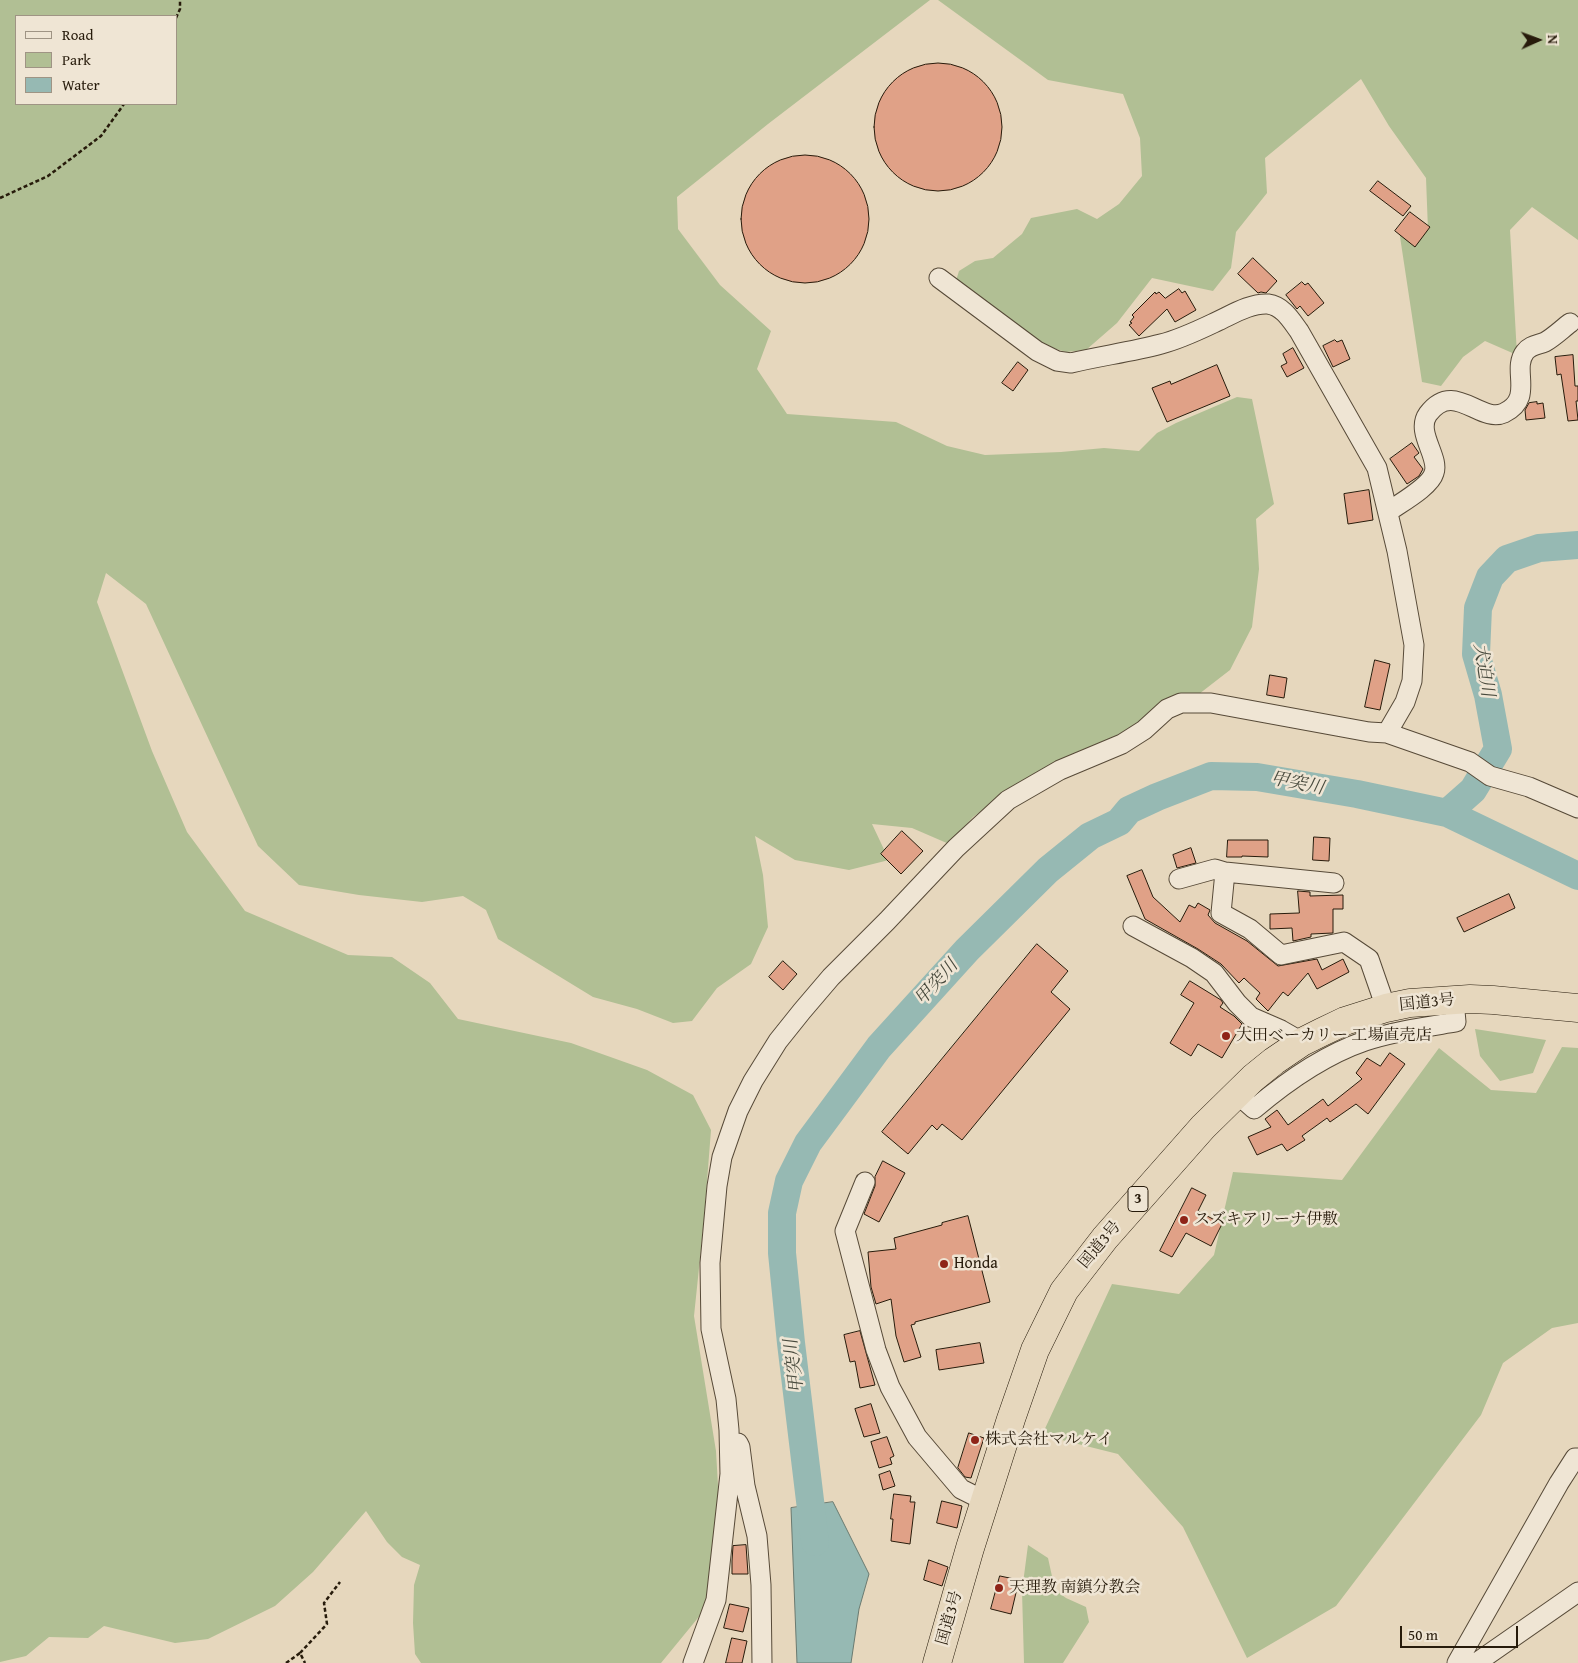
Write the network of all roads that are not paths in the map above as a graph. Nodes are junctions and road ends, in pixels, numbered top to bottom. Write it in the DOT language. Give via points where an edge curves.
graph roads {
  1 [pos="939,278"];
  2 [pos="1570,324"];
  3 [pos="1388,512"];
  4 [pos="1387,733"];
  5 [pos="1578,808"];
  6 [pos="1225,872"];
  7 [pos="1179,879"];
  8 [pos="1334,883"];
  9 [pos="1133,926"];
  10 [pos="1454,1000"];
  11 [pos="1386,1008"];
  12 [pos="1578,1008"];
  13 [pos="1302,1042"];
  14 [pos="1237,1094"];
  15 [pos="865,1182"];
  16 [pos="729,1430"];
  17 [pos="1578,1458"];
  18 [pos="986,1501"];
  19 [pos="1578,1592"];
  20 [pos="693,1663"];
  21 [pos="762,1663"];
  22 [pos="937,1663"];
  23 [pos="1457,1663"];
  24 [pos="1476,1663"];
  1 -- 3 [label="street" via="1037,351 1057,361 1071,363 1161,344 1257,305 1278,307 1299,331 1377,468"];
  2 -- 3 [label="street" via="1545,342 1525,351 1521,361 1519,399 1503,414 1492,415 1453,400 1435,407 1426,416 1424,428 1434,474 1426,486"];
  3 -- 4 [label="street" via="1414,645 1412,681 1405,702"];
  4 -- 5 [label="street" via="1470,762 1490,776"];
  4 -- 16 [label="street" via="1232,706 1180,703 1167,709 1122,744 1060,770 1008,800 956,848 831,977 778,1041 753,1081 738,1111 722,1157 714,1218 710,1298 711,1329"];
  6 -- 7 [label="street" via="1215,869"];
  6 -- 8 [label="street"];
  6 -- 11 [label="street" via="1221,913 1250,929 1281,955 1344,942 1369,959"];
  9 -- 13 [label="street" via="1214,972 1252,1017"];
  10 -- 11 [label="highway, 国道3号 / 3"];
  10 -- 12 [label="highway, 国道3号 / 3" via="1493,1000"];
  10 -- 14 [label="street" via="1456,1022 1404,1030 1364,1041 1322,1060 1281,1087 1254,1110"];
  11 -- 13 [label="highway, 国道3号 / 3" via="1345,1021"];
  13 -- 14 [label="highway, 国道3号 / 3" via="1274,1061"];
  14 -- 18 [label="highway, 国道3号 / 3" via="1167,1166 1064,1291 1035,1350"];
  15 -- 18 [label="street" via="845,1231 876,1350 890,1387 917,1437 961,1490"];
  16 -- 20 [label="street" via="730,1474 716,1600"];
  16 -- 21 [label="street" via="740,1446 745,1486 757,1536"];
  17 -- 23 [label="street" via="1559,1482"];
  18 -- 22 [label="highway, 国道3号 / 3"];
  19 -- 24 [label="street"];
}
